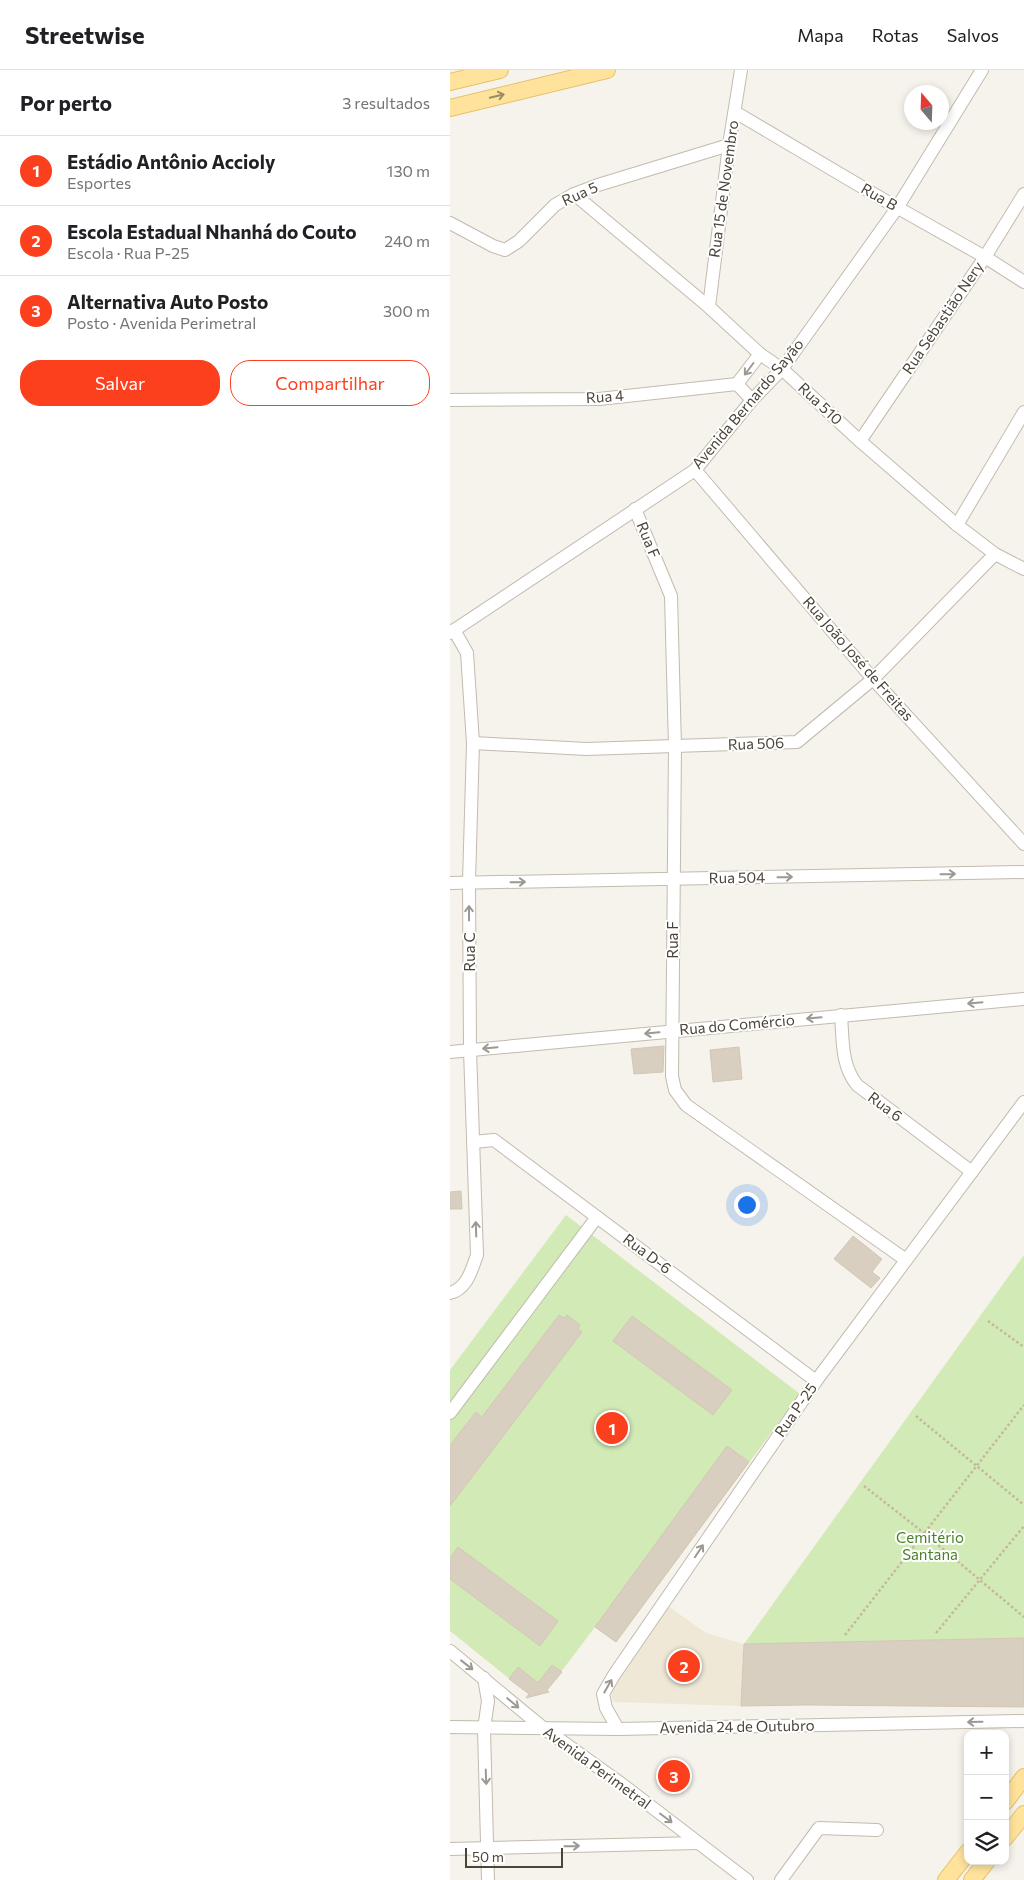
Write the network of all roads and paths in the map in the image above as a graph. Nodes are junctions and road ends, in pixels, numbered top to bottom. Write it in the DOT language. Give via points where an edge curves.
graph roads {
  1 [pos="500,70"];
  2 [pos="607,70"];
  3 [pos="741,70"];
  4 [pos="982,70"];
  5 [pos="450,82"];
  6 [pos="450,108"];
  7 [pos="735,112"];
  8 [pos="729,145"];
  9 [pos="574,194"];
  10 [pos="1024,194"];
  11 [pos="898,208"];
  12 [pos="450,222"];
  13 [pos="985,256"];
  14 [pos="1024,282"];
  15 [pos="709,307"];
  16 [pos="760,354"];
  17 [pos="782,369"];
  18 [pos="737,384"];
  19 [pos="450,400"];
  20 [pos="752,400"];
  21 [pos="1024,412"];
  22 [pos="860,441"];
  23 [pos="695,470"];
  24 [pos="635,509"];
  25 [pos="957,525"];
  26 [pos="995,554"];
  27 [pos="1024,569"];
  28 [pos="452,631"];
  29 [pos="873,679"];
  30 [pos="472,743"];
  31 [pos="674,747"];
  32 [pos="1024,844"];
  33 [pos="1024,872"];
  34 [pos="673,879"];
  35 [pos="469,882"];
  36 [pos="450,883"];
  37 [pos="1024,999"];
  38 [pos="841,1015"];
  39 [pos="672,1031"];
  40 [pos="470,1050"];
  41 [pos="450,1052"];
  42 [pos="1024,1102"];
  43 [pos="473,1142"];
  44 [pos="972,1172"];
  45 [pos="597,1217"];
  46 [pos="906,1260"];
  47 [pos="450,1293"];
  48 [pos="988,1321"];
  49 [pos="1024,1347"];
  50 [pos="816,1380"];
  51 [pos="1024,1405"];
  52 [pos="450,1413"];
  53 [pos="916,1416"];
  54 [pos="977,1466"];
  55 [pos="864,1486"];
  56 [pos="1024,1505"];
  57 [pos="1024,1526"];
  58 [pos="924,1533"];
  59 [pos="980,1580"];
  60 [pos="1024,1617"];
  61 [pos="936,1632"];
  62 [pos="844,1635"];
  63 [pos="450,1651"];
  64 [pos="484,1678"];
  65 [pos="1024,1721"];
  66 [pos="450,1727"];
  67 [pos="542,1727"];
  68 [pos="484,1728"];
  69 [pos="618,1729"];
  70 [pos="1024,1777"];
  71 [pos="1009,1797"];
  72 [pos="1024,1814"];
  73 [pos="877,1830"];
  74 [pos="1009,1833"];
  75 [pos="698,1843"];
  76 [pos="488,1848"];
  77 [pos="450,1849"];
  78 [pos="964,1857"];
  79 [pos="984,1865"];
  80 [pos="488,1880"];
  81 [pos="747,1880"];
  82 [pos="781,1880"];
  83 [pos="946,1880"];
  84 [pos="972,1880"];
  1 -- 5 [label="main road"];
  6 -- 2 [label="main road, one-way"];
  3 -- 7 [label="street, Rua 15 de Novembro"];
  4 -- 11 [label="street, Avenida Bernardo Sayão"];
  7 -- 8 [label="street, Rua 15 de Novembro"];
  7 -- 11 [label="street, Rua B"];
  8 -- 9 [label="street, Rua 5"];
  8 -- 15 [label="street, Rua 15 de Novembro"];
  9 -- 12 [label="street, Rua 5" via="555,205 519,241 505,250"];
  9 -- 15 [label="street, Rua 510"];
  10 -- 13 [label="street, Rua Sebastião Nery"];
  11 -- 13 [label="street, Rua B"];
  11 -- 17 [label="street, Avenida Bernardo Sayão"];
  13 -- 14 [label="street, Rua B"];
  13 -- 22 [label="street, Rua Sebastião Nery"];
  15 -- 16 [label="street, Rua 510"];
  16 -- 17 [label="street, Rua 510"];
  16 -- 18 [label="street, one-way"];
  17 -- 20 [label="street, Avenida Bernardo Sayão"];
  17 -- 22 [label="street, Rua 510"];
  18 -- 19 [label="street, Rua 4" via="599,398"];
  18 -- 20 [label="street"];
  20 -- 23 [label="street, Avenida Bernardo Sayão"];
  21 -- 25 [label="street"];
  22 -- 25 [label="street, Rua 510"];
  23 -- 24 [label="street, Avenida Bernardo Sayão"];
  23 -- 29 [label="street, Rua João José de Freitas"];
  24 -- 28 [label="street, Avenida Bernardo Sayão"];
  24 -- 31 [label="street, Rua F" via="671,596"];
  25 -- 26 [label="street, Rua 510"];
  26 -- 27 [label="street, Rua 510"];
  26 -- 29 [label="street, Rua 506"];
  28 -- 30 [label="street, Rua C" via="467,653"];
  29 -- 31 [label="street, Rua 506" via="797,742"];
  29 -- 32 [label="street, Rua João José de Freitas"];
  30 -- 31 [label="street, Rua 506" via="586,749"];
  30 -- 35 [label="street, Rua C"];
  31 -- 34 [label="street, Rua F"];
  34 -- 33 [label="street, Rua 504, one-way"];
  35 -- 34 [label="street, Rua 504, one-way"];
  34 -- 39 [label="street, Rua F"];
  35 -- 36 [label="street, Rua 504"];
  40 -- 35 [label="street, Rua C, one-way"];
  37 -- 38 [label="street, Rua do Comércio, one-way"];
  38 -- 39 [label="street, Rua do Comércio, one-way"];
  38 -- 44 [label="street, Rua 6" via="844,1060 848,1074 857,1085"];
  39 -- 40 [label="street, Rua do Comércio, one-way"];
  39 -- 46 [label="street, Rua F" via="672,1076 675,1090 686,1105"];
  40 -- 41 [label="street, Rua do Comércio"];
  40 -- 43 [label="street, Rua C"];
  42 -- 44 [label="street, Rua P-25"];
  43 -- 45 [label="street, Rua D-6" via="494,1140"];
  47 -- 43 [label="street, Rua C, one-way" via="470,1277 477,1255"];
  44 -- 46 [label="street, Rua P-25"];
  45 -- 50 [label="street, Rua D-6"];
  45 -- 52 [label="street"];
  46 -- 50 [label="street, Rua P-25"];
  48 -- 49 [label="path"];
  69 -- 50 [label="street, Rua P-25, one-way" via="606,1708 603,1694"];
  51 -- 54 [label="path"];
  53 -- 54 [label="path"];
  54 -- 56 [label="path"];
  54 -- 58 [label="path"];
  55 -- 58 [label="path"];
  57 -- 59 [label="path"];
  58 -- 59 [label="path"];
  58 -- 62 [label="path"];
  59 -- 60 [label="path"];
  59 -- 61 [label="path"];
  63 -- 64 [label="street, Avenida Perimetral, one-way"];
  64 -- 67 [label="street, Avenida Perimetral, one-way"];
  64 -- 68 [label="street" via="488,1701"];
  65 -- 69 [label="street, Avenida 24 de Outubro, one-way"];
  66 -- 68 [label="street, Avenida 24 de Outubro"];
  67 -- 68 [label="street, Avenida 24 de Outubro"];
  67 -- 69 [label="street, Avenida 24 de Outubro"];
  67 -- 75 [label="street, Avenida Perimetral, one-way"];
  68 -- 76 [label="street, one-way"];
  70 -- 71 [label="main road"];
  72 -- 74 [label="main road"];
  73 -- 82 [label="street" via="819,1828"];
  76 -- 75 [label="street, one-way"];
  75 -- 81 [label="street, Avenida Perimetral"];
  76 -- 77 [label="street"];
  76 -- 80 [label="street"];
  78 -- 83 [label="main road"];
  79 -- 84 [label="main road"];
}
